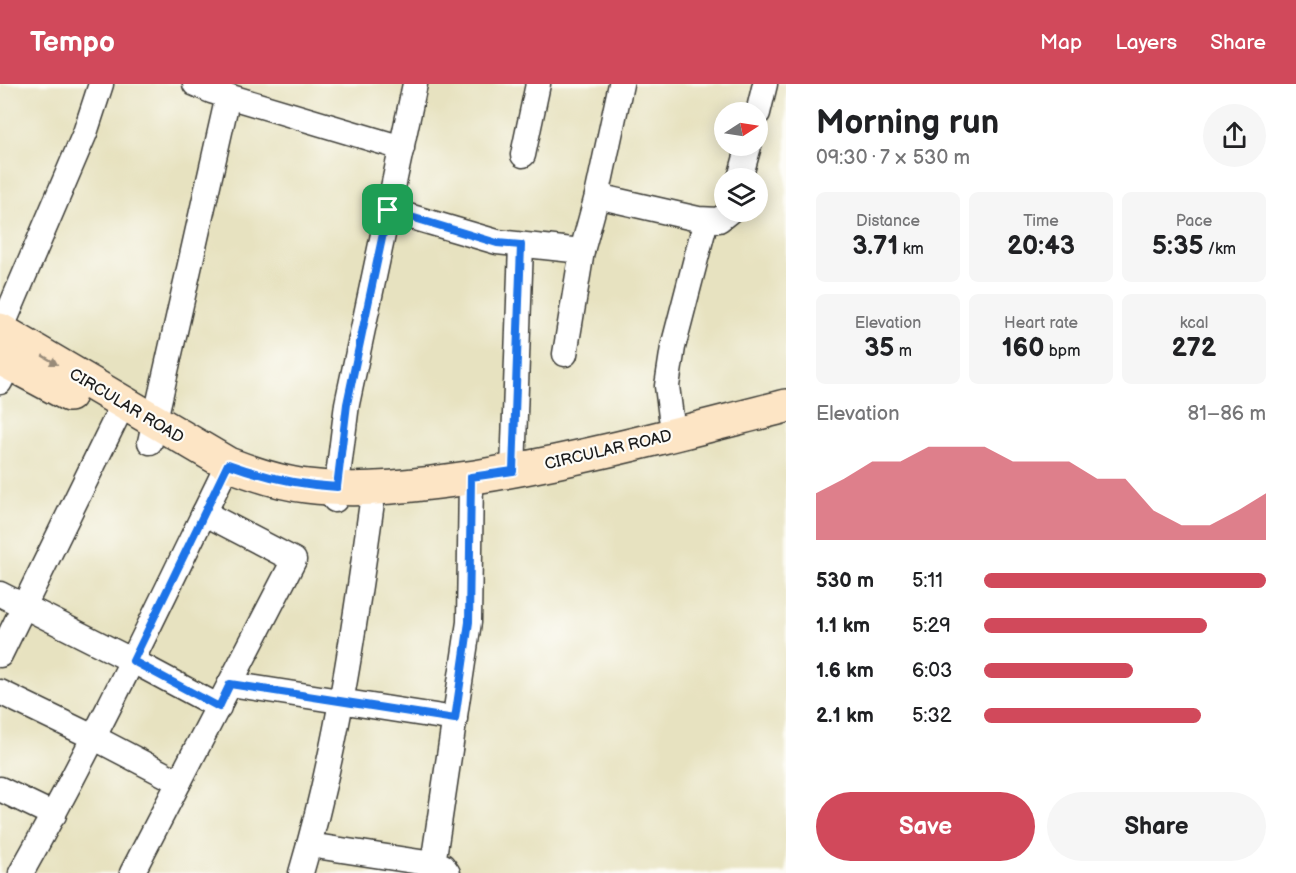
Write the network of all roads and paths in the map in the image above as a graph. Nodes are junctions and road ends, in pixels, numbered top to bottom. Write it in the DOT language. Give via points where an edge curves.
graph roads {
  1 [pos="101,84"];
  2 [pos="195,84"];
  3 [pos="415,84"];
  4 [pos="538,84"];
  5 [pos="621,84"];
  6 [pos="765,84"];
  7 [pos="228,96"];
  8 [pos="761,102"];
  9 [pos="402,148"];
  10 [pos="523,155"];
  11 [pos="597,196"];
  12 [pos="388,210"];
  13 [pos="706,220"];
  14 [pos="714,220"];
  15 [pos="521,245"];
  16 [pos="582,251"];
  17 [pos="4,348"];
  18 [pos="565,354"];
  19 [pos="786,406"];
  20 [pos="119,414"];
  21 [pos="786,424"];
  22 [pos="153,432"];
  23 [pos="677,434"];
  24 [pos="225,471"];
  25 [pos="513,471"];
  26 [pos="471,484"];
  27 [pos="336,494"];
  28 [pos="373,495"];
  29 [pos="204,513"];
  30 [pos="0,594"];
  31 [pos="25,606"];
  32 [pos="0,656"];
  33 [pos="133,661"];
  34 [pos="230,684"];
  35 [pos="0,692"];
  36 [pos="340,701"];
  37 [pos="219,707"];
  38 [pos="455,719"];
  39 [pos="93,737"];
  40 [pos="179,782"];
  41 [pos="0,789"];
  42 [pos="54,815"];
  43 [pos="309,845"];
  44 [pos="440,869"];
  45 [pos="21,873"];
  46 [pos="132,873"];
  47 [pos="301,873"];
  1 -- 17 [label="street"];
  2 -- 7 [label="street"];
  3 -- 9 [label="street"];
  4 -- 10 [label="street"];
  5 -- 11 [label="street"];
  6 -- 8 [label="street"];
  7 -- 9 [label="street"];
  7 -- 22 [label="street"];
  9 -- 12 [label="street"];
  11 -- 13 [label="street"];
  11 -- 16 [label="street"];
  12 -- 15 [label="street" via="497,243"];
  12 -- 27 [label="street" via="347,404"];
  13 -- 14 [label="street"];
  13 -- 23 [label="street" via="673,347 667,386"];
  15 -- 16 [label="street"];
  15 -- 25 [label="street"];
  16 -- 18 [label="street"];
  17 -- 20 [label="main road, CIRCULAR ROAD" via="75,399"];
  19 -- 23 [label="main road, CIRCULAR ROAD"];
  20 -- 22 [label="main road, CIRCULAR ROAD"];
  20 -- 31 [label="street"];
  21 -- 26 [label="main road, CIRCULAR ROAD" via="539,479"];
  22 -- 24 [label="main road, CIRCULAR ROAD"];
  23 -- 25 [label="main road, CIRCULAR ROAD"];
  24 -- 27 [label="main road, CIRCULAR ROAD" via="279,493"];
  24 -- 29 [label="street"];
  25 -- 26 [label="main road, CIRCULAR ROAD"];
  26 -- 28 [label="main road, CIRCULAR ROAD" via="442,498"];
  26 -- 38 [label="street" via="469,622"];
  27 -- 28 [label="main road, CIRCULAR ROAD"];
  28 -- 36 [label="street"];
  29 -- 33 [label="street"];
  29 -- 34 [label="street" via="294,560"];
  30 -- 31 [label="street"];
  31 -- 32 [label="street"];
  31 -- 33 [label="street"];
  33 -- 37 [label="street"];
  33 -- 39 [label="street"];
  34 -- 36 [label="street"];
  34 -- 37 [label="street"];
  35 -- 39 [label="street"];
  36 -- 38 [label="street"];
  36 -- 43 [label="street"];
  37 -- 40 [label="street"];
  38 -- 44 [label="street"];
  39 -- 40 [label="street"];
  39 -- 42 [label="street"];
  40 -- 46 [label="street"];
  41 -- 42 [label="street"];
  42 -- 45 [label="street"];
  43 -- 44 [label="street"];
  43 -- 47 [label="street"];
}
